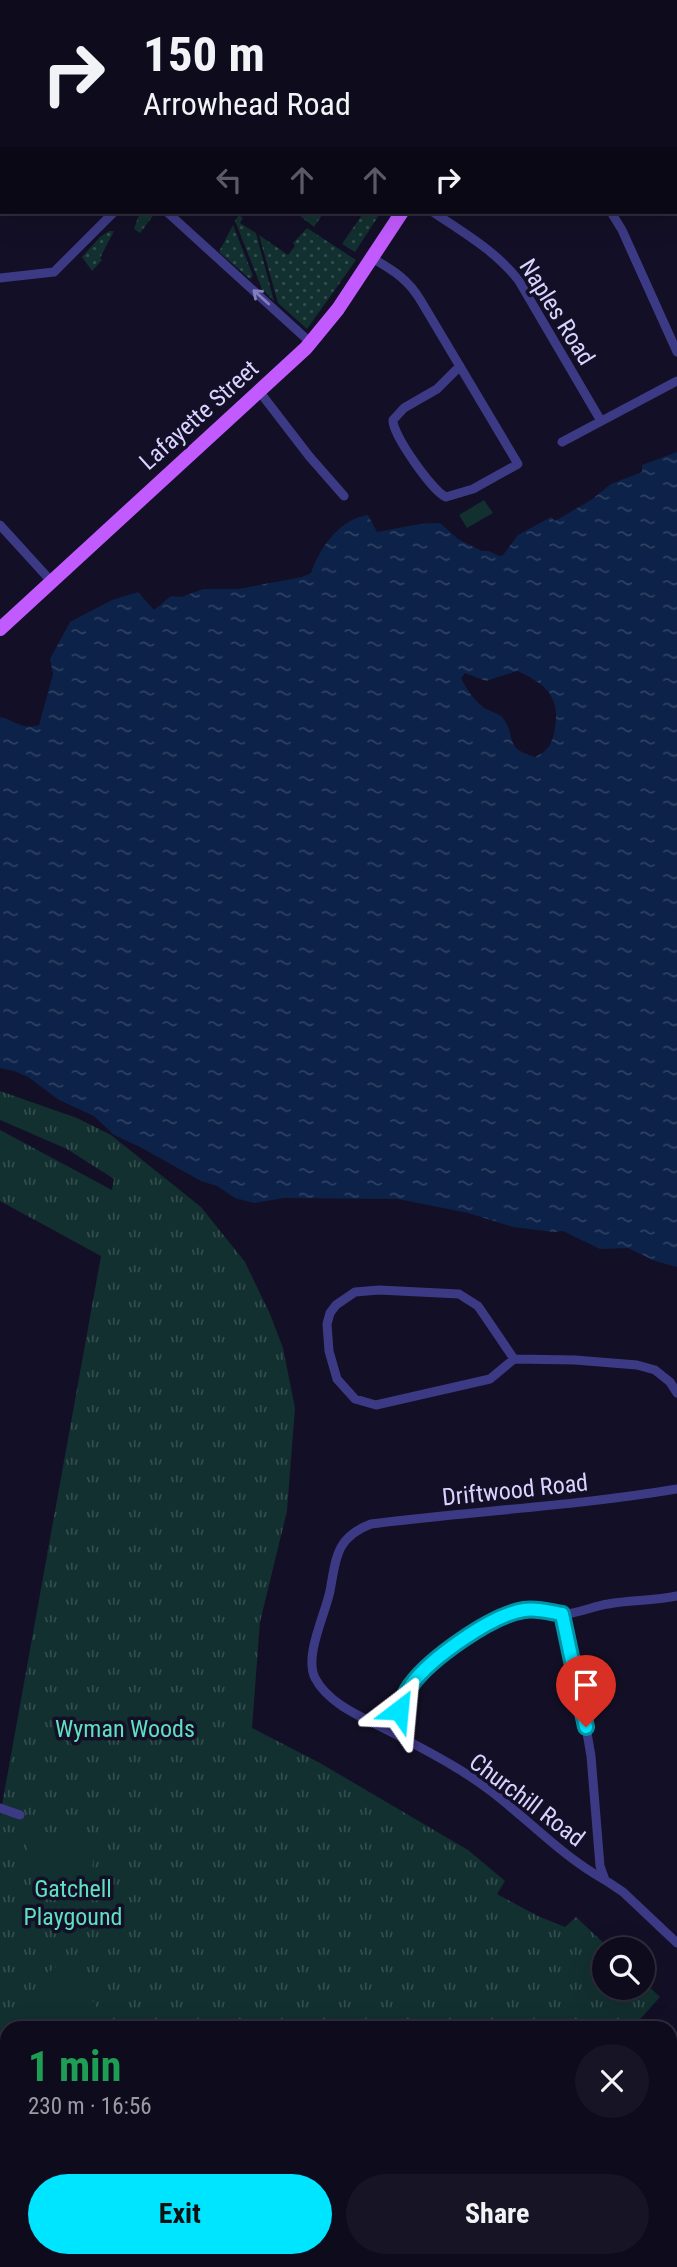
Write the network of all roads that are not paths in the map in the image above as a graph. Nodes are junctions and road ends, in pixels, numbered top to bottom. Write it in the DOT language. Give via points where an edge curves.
graph roads {
  1 [pos="112,214"];
  2 [pos="169,214"];
  3 [pos="401,214"];
  4 [pos="436,214"];
  5 [pos="612,214"];
  6 [pos="372,258"];
  7 [pos="0,278"];
  8 [pos="311,343"];
  9 [pos="677,352"];
  10 [pos="460,366"];
  11 [pos="677,381"];
  12 [pos="259,391"];
  13 [pos="601,421"];
  14 [pos="562,442"];
  15 [pos="344,496"];
  16 [pos="0,524"];
  17 [pos="51,582"];
  18 [pos="0,629"];
  19 [pos="514,1359"];
  20 [pos="677,1393"];
  21 [pos="677,1489"];
  22 [pos="357,1529"];
  23 [pos="677,1596"];
  24 [pos="562,1614"];
  25 [pos="395,1734"];
  26 [pos="0,1808"];
  27 [pos="20,1815"];
  28 [pos="605,1880"];
  29 [pos="677,1943"];
  1 -- 7 [label="street" via="54,272"];
  8 -- 2 [label="street, one-way"];
  3 -- 6 [label="main road, Lafayette Street"];
  4 -- 13 [label="street, Naples Road" via="505,263"];
  5 -- 9 [label="street"];
  6 -- 8 [label="main road, Lafayette Street"];
  6 -- 10 [label="street" via="409,282"];
  8 -- 12 [label="main road, Lafayette Street"];
  10 -- 10 [label="street" via="519,464 473,489 446,497 395,432 393,419 437,389"];
  11 -- 13 [label="street"];
  12 -- 15 [label="street"];
  12 -- 17 [label="main road, Lafayette Street"];
  13 -- 14 [label="street"];
  16 -- 17 [label="street"];
  17 -- 18 [label="main road, Lafayette Street"];
  19 -- 19 [label="street" via="490,1380 376,1405 355,1399 337,1380 327,1324 336,1305 355,1292 459,1294 478,1306"];
  19 -- 20 [label="street" via="637,1365 655,1370"];
  21 -- 22 [label="street, Driftwood Road"];
  22 -- 25 [label="street, Churchill Road" via="340,1548 310,1666 333,1699"];
  23 -- 24 [label="street" via="609,1603"];
  24 -- 25 [label="street" via="522,1610 451,1647 411,1685 399,1710"];
  24 -- 28 [label="street" via="591,1756 597,1854"];
  25 -- 28 [label="street, Churchill Road" via="491,1791 546,1839"];
  26 -- 27 [label="street"];
  28 -- 29 [label="street, Churchill Road"];
}
